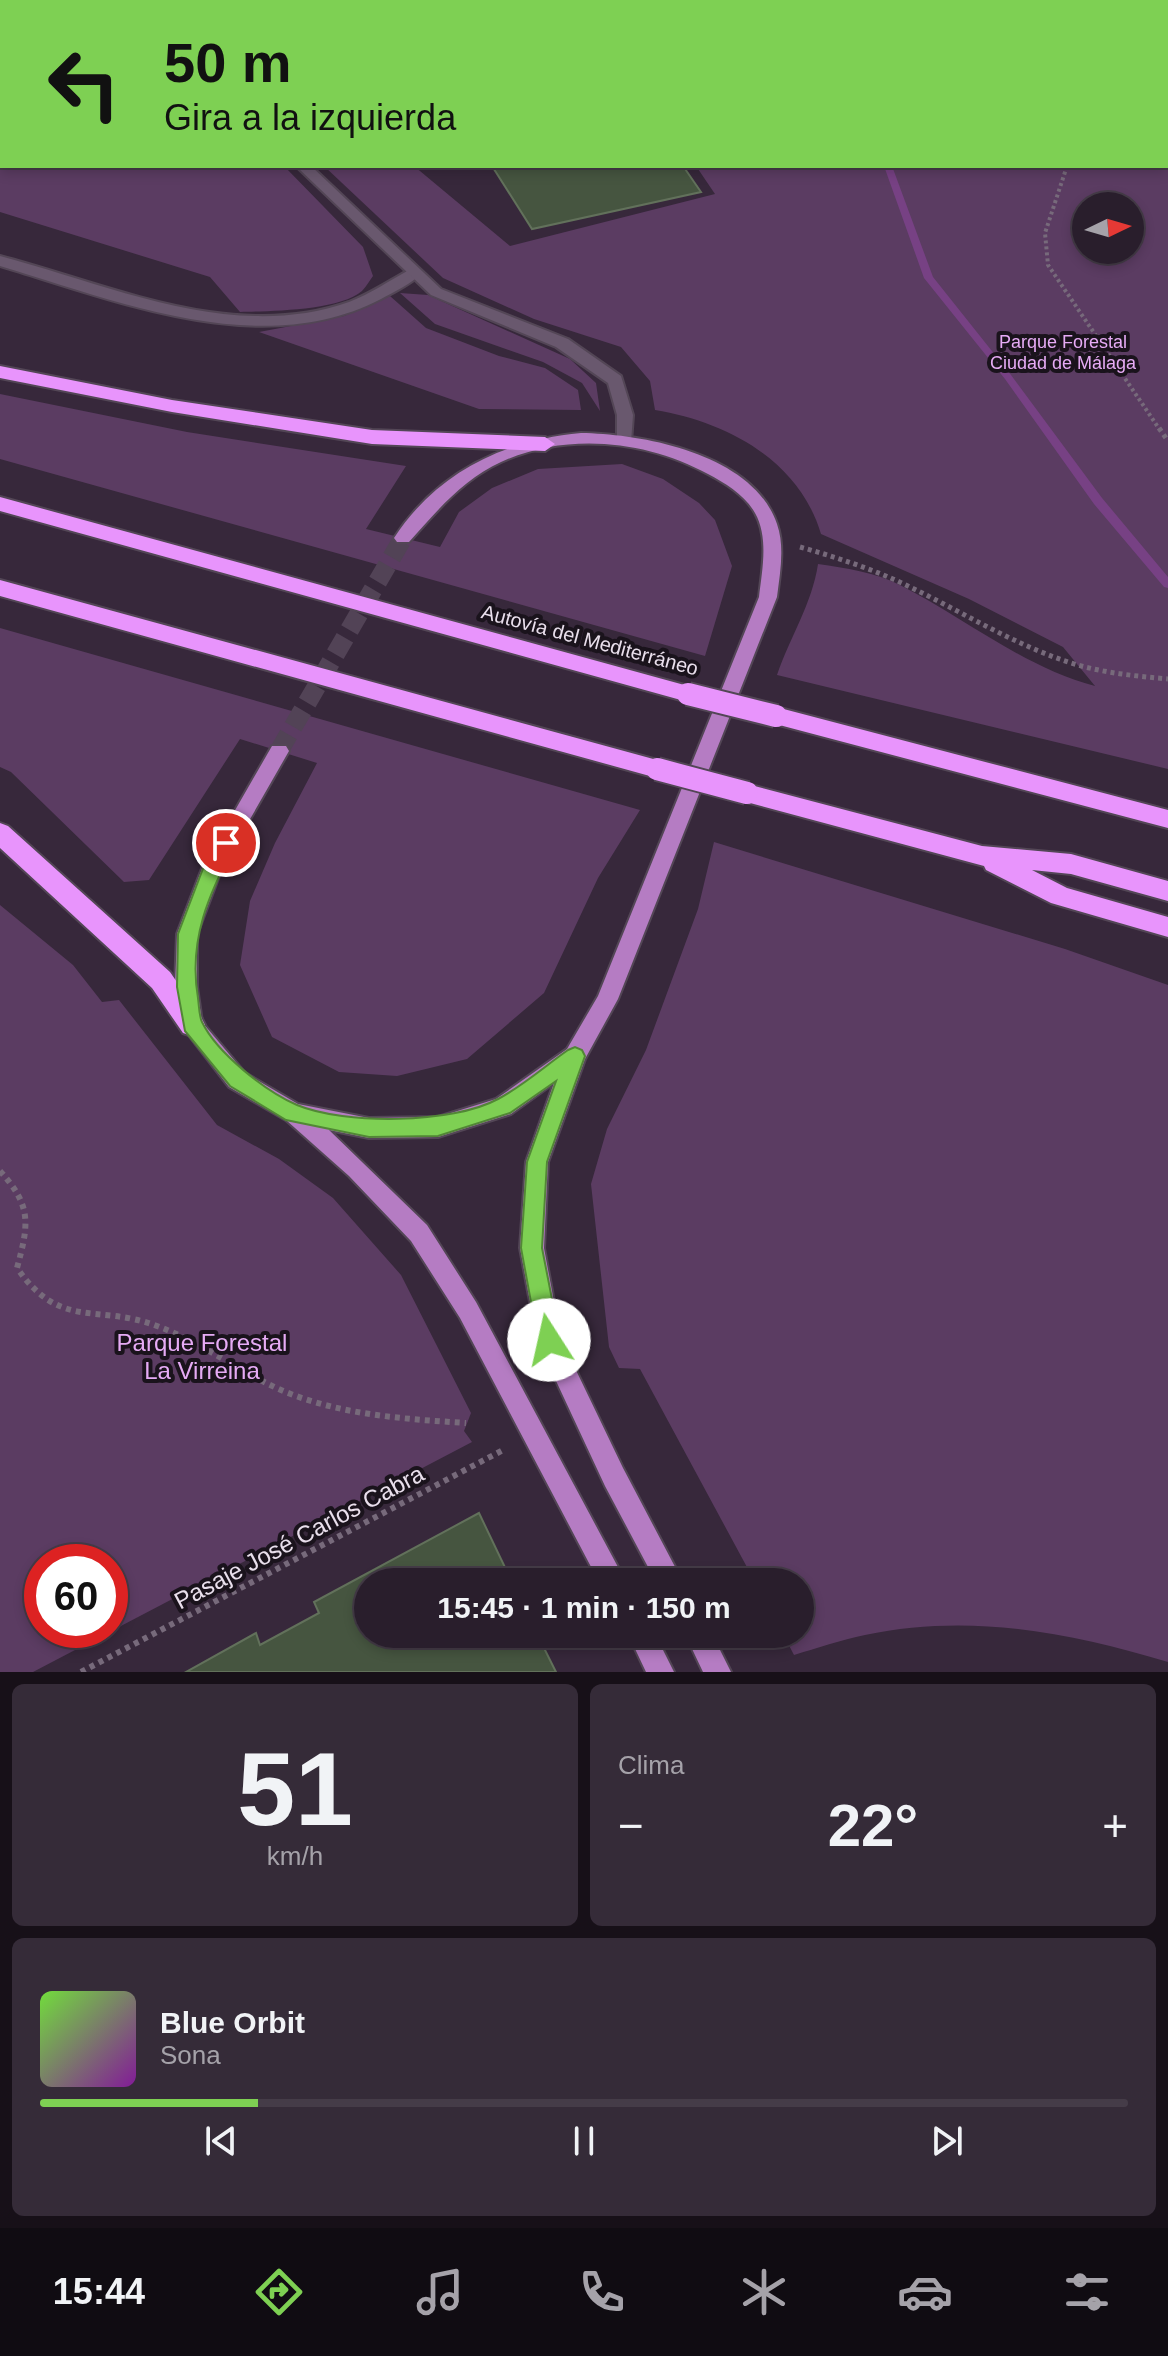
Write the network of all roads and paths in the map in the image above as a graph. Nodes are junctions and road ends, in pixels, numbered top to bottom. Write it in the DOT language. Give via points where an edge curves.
graph roads {
  1 [pos="306,168"];
  2 [pos="1066,168"];
  3 [pos="0,261"];
  4 [pos="414,273"];
  5 [pos="0,372"];
  6 [pos="625,438"];
  7 [pos="1168,441"];
  8 [pos="545,444"];
  9 [pos="0,504"];
  10 [pos="403,538"];
  11 [pos="774,541"];
  12 [pos="0,588"];
  13 [pos="1168,679"];
  14 [pos="279,751"];
  15 [pos="1168,819"];
  16 [pos="0,833"];
  17 [pos="982,856"];
  18 [pos="1168,891"];
  19 [pos="1168,927"];
  20 [pos="192,1025"];
  21 [pos="575,1056"];
  22 [pos="294,1113"];
  23 [pos="0,1171"];
  24 [pos="466,1423"];
  25 [pos="534,1434"];
  26 [pos="606,1568"];
  27 [pos="663,1568"];
  28 [pos="648,1648"];
  29 [pos="705,1648"];
  30 [pos="81,1672"];
  31 [pos="661,1672"];
  32 [pos="718,1672"];
  1 -- 4 [label="street"];
  2 -- 7 [label="path" via="1045,233 1048,265"];
  3 -- 4 [label="street" via="225,320 280,321 350,307"];
  4 -- 6 [label="street" via="436,292 562,343 615,380"];
  5 -- 8 [label="highway" via="372,437"];
  6 -- 8 [label="main road"];
  6 -- 11 [label="main road" via="699,460 745,488 764,513"];
  8 -- 10 [label="main road" via="496,457 464,476"];
  9 -- 15 [label="highway, Autovía del Mediterráneo, bridge" via="688,694"];
  11 -- 13 [label="path" via="876,571 1073,665 1133,680"];
  11 -- 21 [label="main road" via="768,597 607,999"];
  12 -- 17 [label="highway, bridge"];
  14 -- 20 [label="main road" via="213,866 187,934"];
  16 -- 20 [label="highway" via="161,980"];
  17 -- 18 [label="highway" via="1071,864"];
  17 -- 19 [label="highway" via="1060,896"];
  20 -- 22 [label="main road" via="237,1080"];
  21 -- 22 [label="main road" via="503,1107 438,1127 369,1128"];
  21 -- 27 [label="main road" via="537,1162 532,1248 549,1340"];
  22 -- 25 [label="main road" via="419,1233 468,1310"];
  23 -- 24 [label="path" via="19,1190 27,1212 17,1268 30,1290 55,1309 155,1325 301,1398 392,1419"];
  25 -- 26 [label="main road"];
  25 -- 30 [label="path, Pasaje José Carlos Cabra"];
  28 -- 31 [label="main road"];
  29 -- 32 [label="main road"];
}
